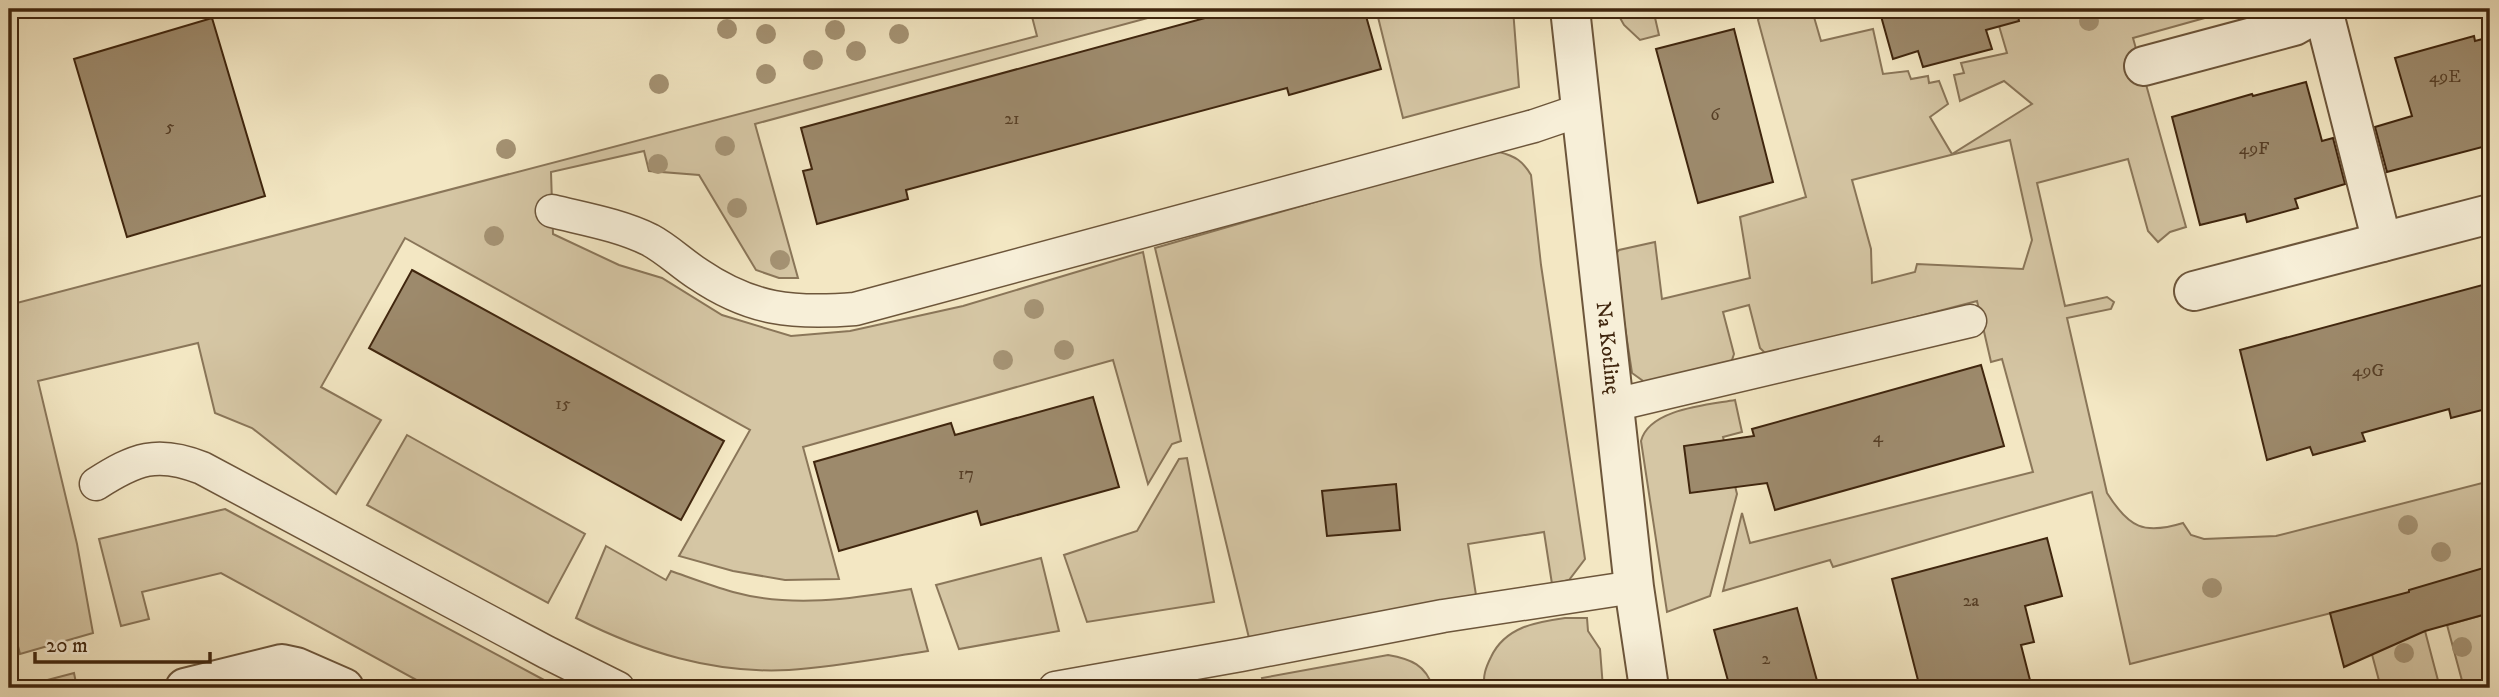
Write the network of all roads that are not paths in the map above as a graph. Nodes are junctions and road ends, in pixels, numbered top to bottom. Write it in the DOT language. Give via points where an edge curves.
graph roads {
  1 [pos="1570,9"];
  2 [pos="2323,9"];
  3 [pos="2144,66"];
  4 [pos="1581,110"];
  5 [pos="552,211"];
  6 [pos="2490,214"];
  7 [pos="2382,242"];
  8 [pos="2194,291"];
  9 [pos="1970,321"];
  10 [pos="1614,405"];
  11 [pos="96,484"];
  12 [pos="1634,586"];
  13 [pos="186,688"];
  14 [pos="344,688"];
  15 [pos="618,688"];
  16 [pos="1055,688"];
  17 [pos="1649,688"];
  1 -- 4 [label="street, Na Kotlinę"];
  2 -- 3 [label="street" via="2294,26"];
  2 -- 7 [label="street"];
  4 -- 5 [label="lane" via="845,310 794,312 735,297 649,240"];
  4 -- 10 [label="street, Na Kotlinę"];
  6 -- 7 [label="street"];
  7 -- 8 [label="street"];
  9 -- 10 [label="lane"];
  10 -- 12 [label="street, Na Kotlinę"];
  11 -- 15 [label="lane" via="117,470 157,458 202,468"];
  12 -- 16 [label="lane" via="1443,616"];
  12 -- 17 [label="street, Na Kotlinę"];
  13 -- 14 [label="street" via="282,664"];
}
